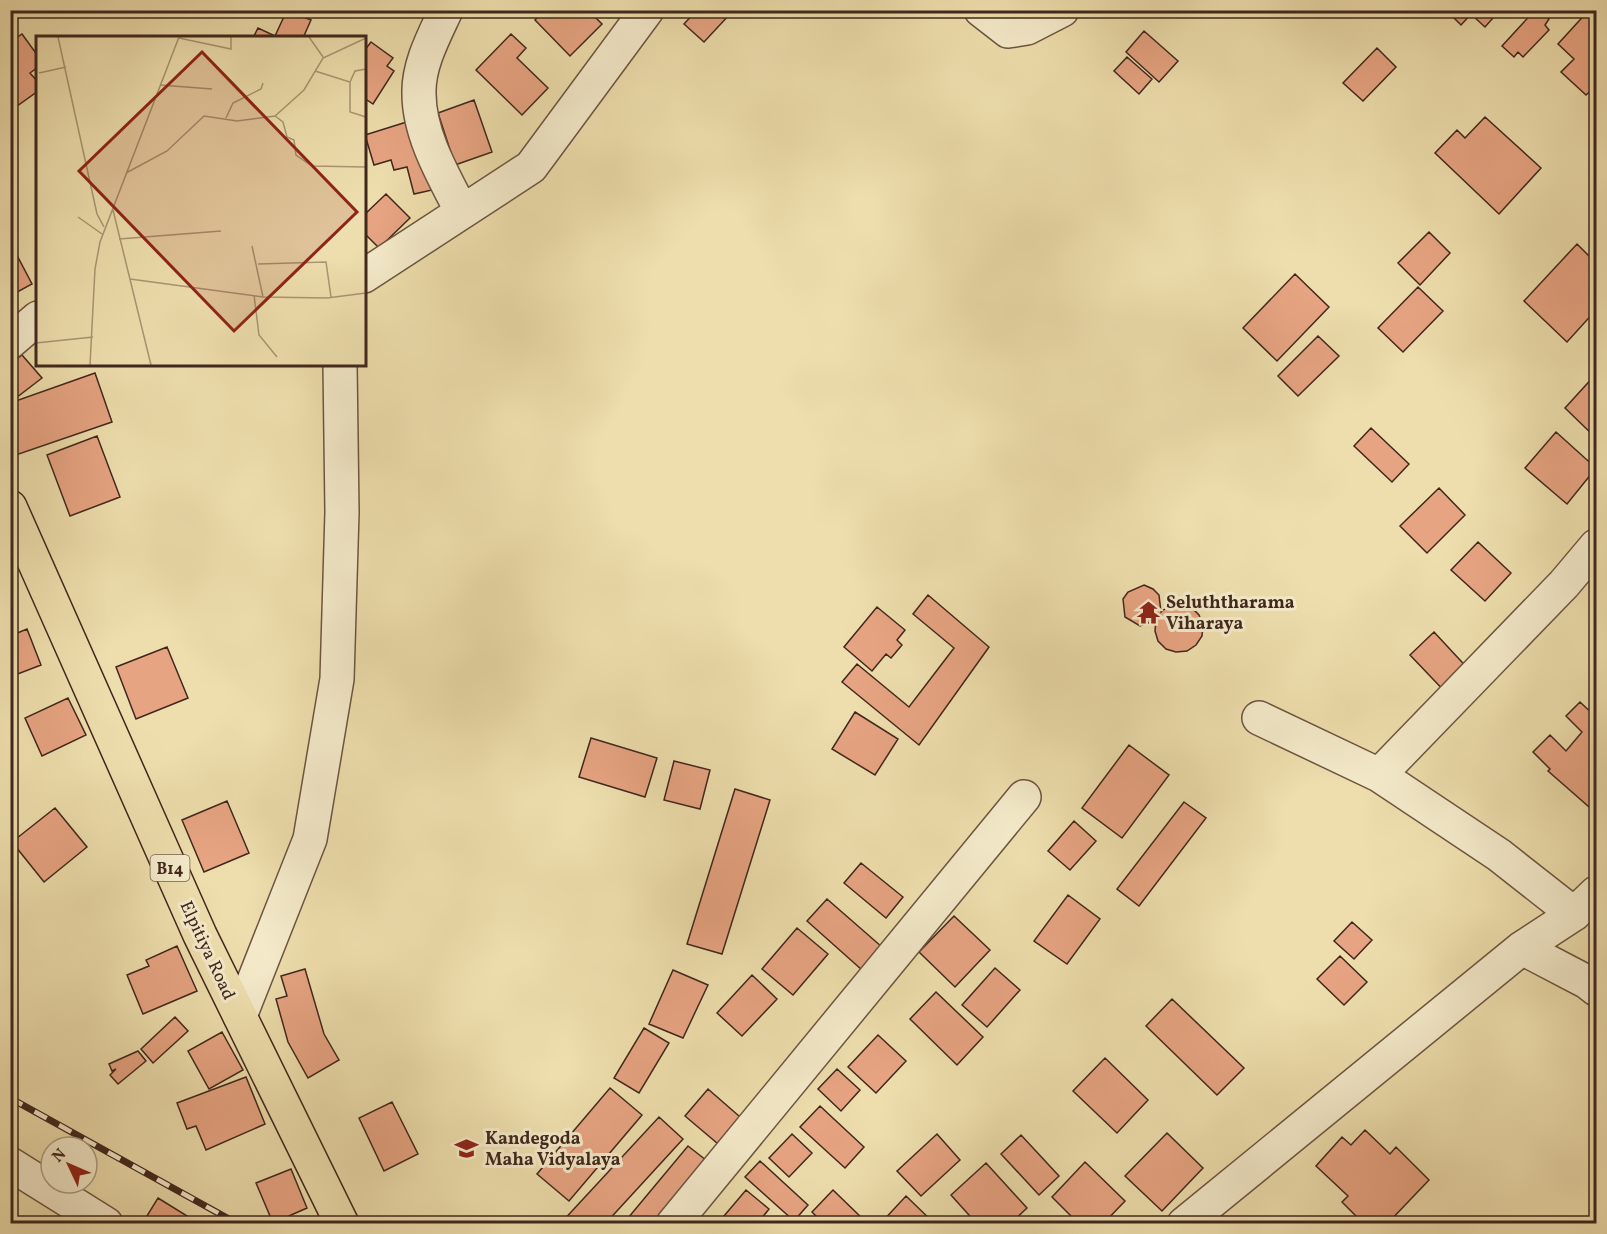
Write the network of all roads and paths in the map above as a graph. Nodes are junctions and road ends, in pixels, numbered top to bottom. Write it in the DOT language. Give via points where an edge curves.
graph roads {
  1 [pos="446,10"];
  2 [pos="647,10"];
  3 [pos="981,10"];
  4 [pos="1062,10"];
  5 [pos="462,212"];
  6 [pos="366,275"];
  7 [pos="36,320"];
  8 [pos="10,342"];
  9 [pos="340,366"];
  10 [pos="10,507"];
  11 [pos="1596,546"];
  12 [pos="1259,718"];
  13 [pos="1379,775"];
  14 [pos="1024,797"];
  15 [pos="1585,904"];
  16 [pos="1522,948"];
  17 [pos="1596,990"];
  18 [pos="240,1016"];
  19 [pos="10,1164"];
  20 [pos="106,1224"];
  21 [pos="342,1224"];
  22 [pos="673,1224"];
  23 [pos="1184,1224"];
  1 -- 5 [label="street" via="423,64 419,94 426,134"];
  2 -- 5 [label="street" via="531,166"];
  3 -- 4 [label="street" via="1008,31 1027,28"];
  5 -- 6 [label="street"];
  7 -- 8 [label="street"];
  9 -- 18 [label="street" via="342,512 337,679 310,839"];
  10 -- 18 [label="main road, Elpitiya Road / B14" via="195,925"];
  11 -- 13 [label="street"];
  12 -- 13 [label="street"];
  13 -- 15 [label="street" via="1499,855"];
  14 -- 22 [label="street"];
  15 -- 16 [label="street"];
  16 -- 17 [label="street"];
  16 -- 23 [label="street"];
  18 -- 21 [label="main road, Elpitiya Road / B14"];
  19 -- 20 [label="street"];
}
